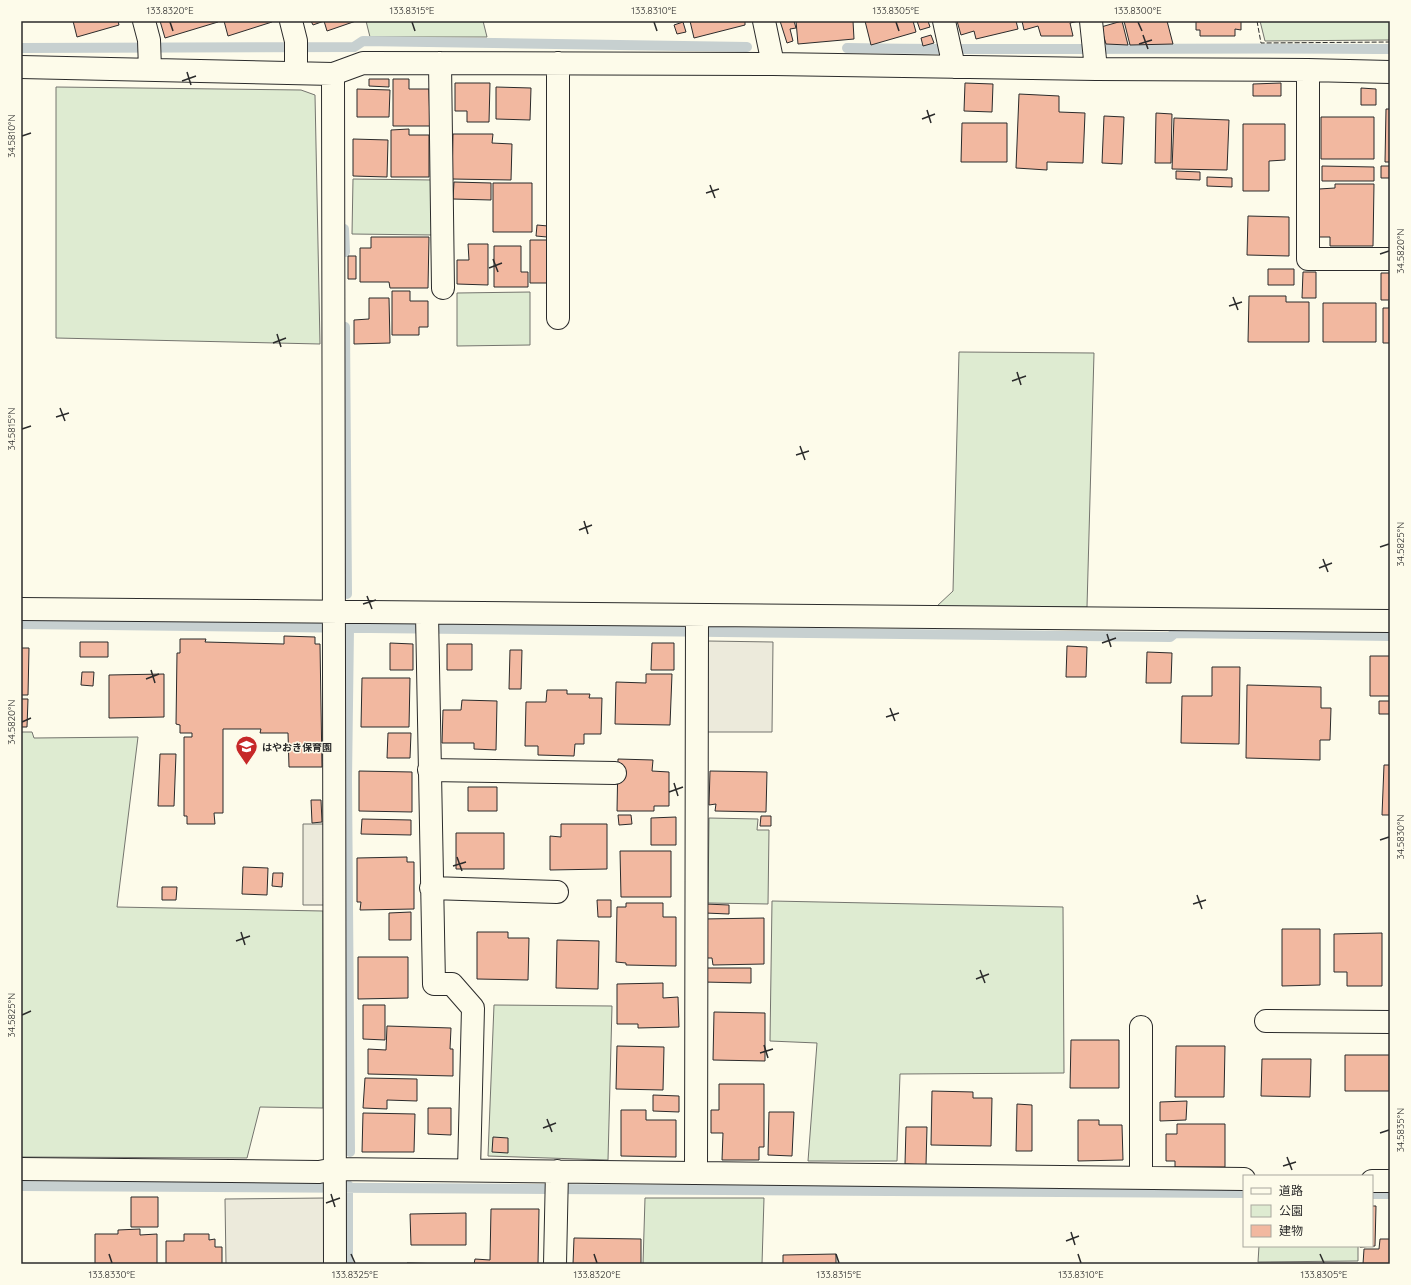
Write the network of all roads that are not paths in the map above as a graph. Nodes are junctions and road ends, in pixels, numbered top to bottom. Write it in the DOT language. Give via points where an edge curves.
graph roads {
  1 [pos="764,21"];
  2 [pos="1091,21"];
  3 [pos="950,46"];
  4 [pos="148,47"];
  5 [pos="295,48"];
  6 [pos="1095,58"];
  7 [pos="440,63"];
  8 [pos="558,63"];
  9 [pos="773,64"];
  10 [pos="21,68"];
  11 [pos="1308,70"];
  12 [pos="1390,72"];
  13 [pos="333,74"];
  14 [pos="1390,259"];
  15 [pos="443,288"];
  16 [pos="558,318"];
  17 [pos="21,609"];
  18 [pos="697,619"];
  19 [pos="1390,621"];
  20 [pos="334,625"];
  21 [pos="427,625"];
  22 [pos="429,770"];
  23 [pos="615,773"];
  24 [pos="431,888"];
  25 [pos="557,892"];
  26 [pos="1266,1021"];
  27 [pos="1390,1022"];
  28 [pos="1141,1027"];
  29 [pos="21,1169"];
  30 [pos="469,1170"];
  31 [pos="696,1173"];
  32 [pos="1141,1178"];
  33 [pos="1243,1179"];
  34 [pos="1373,1181"];
  35 [pos="1390,1181"];
  36 [pos="335,1182"];
  37 [pos="556,1183"];
  38 [pos="335,1264"];
  39 [pos="555,1264"];
  1 -- 9 [label="street"];
  2 -- 6 [label="street"];
  3 -- 6 [label="street"];
  3 -- 9 [label="street"];
  4 -- 5 [label="street"];
  4 -- 10 [label="street"];
  5 -- 13 [label="street"];
  6 -- 11 [label="street"];
  7 -- 8 [label="street"];
  7 -- 13 [label="street" via="363,63"];
  7 -- 15 [label="street"];
  8 -- 9 [label="street"];
  8 -- 16 [label="street"];
  11 -- 12 [label="street"];
  11 -- 14 [label="street" via="1308,259"];
  13 -- 20 [label="street"];
  17 -- 20 [label="street"];
  18 -- 19 [label="street"];
  18 -- 21 [label="street"];
  18 -- 31 [label="street"];
  20 -- 21 [label="street"];
  20 -- 36 [label="street"];
  21 -- 22 [label="street"];
  22 -- 23 [label="street"];
  22 -- 24 [label="street"];
  24 -- 25 [label="street"];
  24 -- 30 [label="street" via="434,984 452,984 473,1008"];
  26 -- 27 [label="street"];
  28 -- 32 [label="street"];
  29 -- 36 [label="street" via="319,1172"];
  30 -- 36 [label="street"];
  30 -- 37 [label="street"];
  31 -- 32 [label="street"];
  31 -- 37 [label="street"];
  32 -- 33 [label="street"];
  34 -- 35 [label="street"];
  36 -- 38 [label="street"];
  37 -- 39 [label="street"];
}
